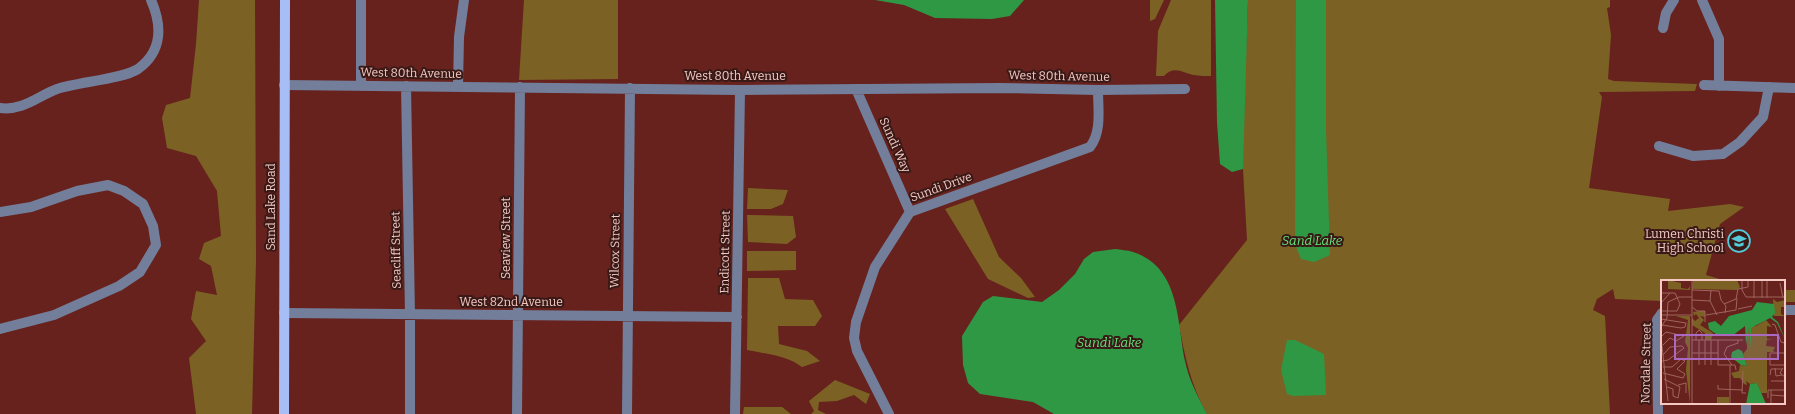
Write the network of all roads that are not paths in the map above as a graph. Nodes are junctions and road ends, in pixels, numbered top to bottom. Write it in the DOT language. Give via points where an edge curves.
graph roads {
  1 [pos="151,0"];
  2 [pos="285,0"];
  3 [pos="361,0"];
  4 [pos="464,0"];
  5 [pos="1674,0"];
  6 [pos="1702,0"];
  7 [pos="1663,28"];
  8 [pos="284,85"];
  9 [pos="360,85"];
  10 [pos="1704,85"];
  11 [pos="406,86"];
  12 [pos="458,86"];
  13 [pos="1719,86"];
  14 [pos="520,87"];
  15 [pos="1769,87"];
  16 [pos="630,88"];
  17 [pos="1185,88"];
  18 [pos="1795,88"];
  19 [pos="856,89"];
  20 [pos="740,90"];
  21 [pos="1098,90"];
  22 [pos="0,108"];
  23 [pos="1659,146"];
  24 [pos="0,212"];
  25 [pos="910,212"];
  26 [pos="284,313"];
  27 [pos="410,314"];
  28 [pos="1661,314"];
  29 [pos="518,315"];
  30 [pos="627,316"];
  31 [pos="737,317"];
  32 [pos="0,329"];
  33 [pos="284,414"];
  34 [pos="410,414"];
  35 [pos="517,414"];
  36 [pos="627,414"];
  37 [pos="736,414"];
  38 [pos="889,414"];
  39 [pos="1658,414"];
  1 -- 22 [label="street" via="159,20 157,44 151,55 137,69 115,77 56,89 27,104 7,109"];
  2 -- 8 [label="main road, Sand Lake Road"];
  3 -- 9 [label="street"];
  4 -- 12 [label="street" via="459,37"];
  5 -- 7 [label="street" via="1666,13"];
  6 -- 13 [label="street" via="1719,39"];
  8 -- 9 [label="street, West 80th Avenue"];
  8 -- 26 [label="main road, Sand Lake Road"];
  9 -- 11 [label="street, West 80th Avenue"];
  10 -- 13 [label="street"];
  11 -- 12 [label="street, West 80th Avenue"];
  11 -- 27 [label="street, Seacliff Street"];
  12 -- 14 [label="street, West 80th Avenue"];
  13 -- 15 [label="street"];
  14 -- 16 [label="street, West 80th Avenue"];
  14 -- 29 [label="street, Seaview Street"];
  15 -- 18 [label="street"];
  15 -- 23 [label="street" via="1763,117 1740,142 1723,154 1693,156"];
  16 -- 20 [label="street, West 80th Avenue"];
  16 -- 30 [label="street, Wilcox Street"];
  17 -- 21 [label="street, West 80th Avenue"];
  19 -- 20 [label="street, West 80th Avenue"];
  19 -- 21 [label="street, West 80th Avenue"];
  19 -- 25 [label="street, Sundi Way"];
  20 -- 31 [label="street, Endicott Street"];
  21 -- 25 [label="street, Sundi Drive" via="1098,128 1096,139 1090,147"];
  24 -- 32 [label="street" via="31,207 77,191 108,185 124,191 143,204 153,226 156,245 140,272 119,286 54,315"];
  25 -- 38 [label="street, Sundi Drive" via="875,267 856,322 854,338 857,351"];
  26 -- 27 [label="street, West 82nd Avenue"];
  26 -- 33 [label="main road, Sand Lake Road"];
  27 -- 29 [label="street, West 82nd Avenue"];
  27 -- 34 [label="street, Seacliff Street"];
  28 -- 39 [label="street, Nordale Street" via="1657,320"];
  29 -- 30 [label="street, West 82nd Avenue"];
  29 -- 35 [label="street, Seaview Street"];
  30 -- 31 [label="street, West 82nd Avenue"];
  30 -- 36 [label="street, Wilcox Street"];
  31 -- 37 [label="street, Endicott Street"];
}
